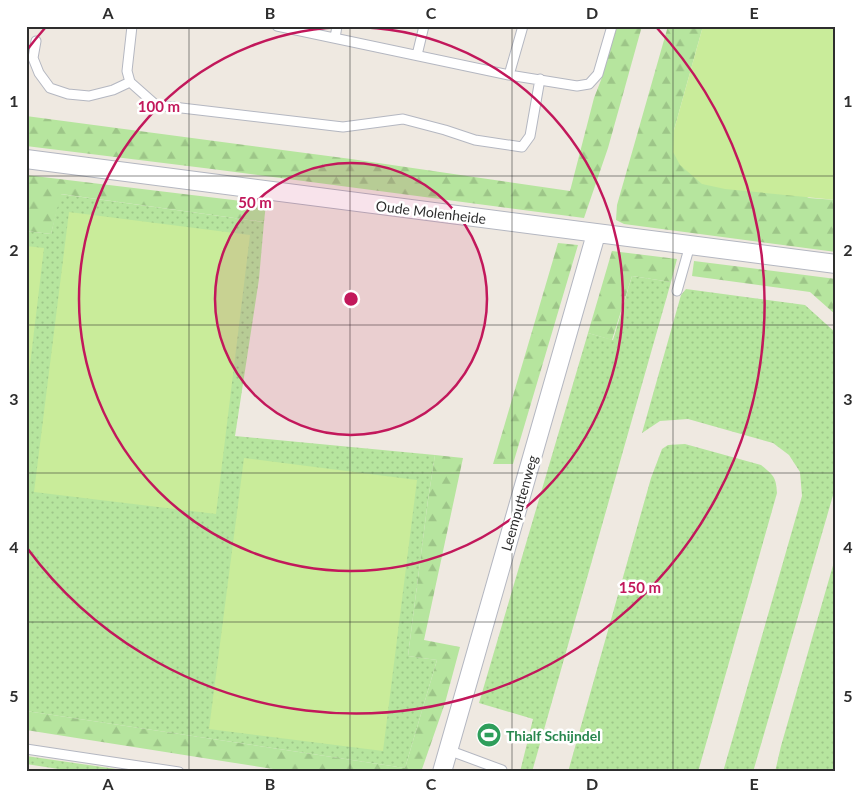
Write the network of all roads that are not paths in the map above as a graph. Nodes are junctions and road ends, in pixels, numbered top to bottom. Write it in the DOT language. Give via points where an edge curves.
graph roads {
  1 [pos="132,26"];
  2 [pos="277,26"];
  3 [pos="338,26"];
  4 [pos="424,26"];
  5 [pos="523,26"];
  6 [pos="612,26"];
  7 [pos="335,38"];
  8 [pos="36,41"];
  9 [pos="417,55"];
  10 [pos="509,75"];
  11 [pos="540,79"];
  12 [pos="130,82"];
  13 [pos="26,159"];
  14 [pos="596,234"];
  15 [pos="690,245"];
  16 [pos="836,264"];
  17 [pos="677,291"];
  18 [pos="26,749"];
  19 [pos="448,750"];
  20 [pos="502,770"];
  21 [pos="179,772"];
  22 [pos="442,772"];
  1 -- 12 [label="lane" via="127,71"];
  2 -- 7 [label="lane"];
  3 -- 7 [label="lane"];
  4 -- 9 [label="lane"];
  5 -- 10 [label="lane"];
  6 -- 11 [label="lane" via="598,74 589,84 578,86"];
  7 -- 9 [label="lane"];
  8 -- 12 [label="lane" via="32,58 38,73 50,88 88,96 114,90"];
  9 -- 10 [label="lane"];
  10 -- 11 [label="lane"];
  11 -- 12 [label="lane" via="530,136 522,147 475,140 403,119 343,127 156,105"];
  13 -- 14 [label="street, Oude Molenheide"];
  14 -- 15 [label="street, Oude Molenheide"];
  14 -- 19 [label="street, Leemputtenweg"];
  15 -- 16 [label="street, Oude Molenheide"];
  15 -- 17 [label="lane"];
  18 -- 21 [label="lane"];
  19 -- 20 [label="lane"];
  19 -- 22 [label="street, Leemputtenweg"];
}
